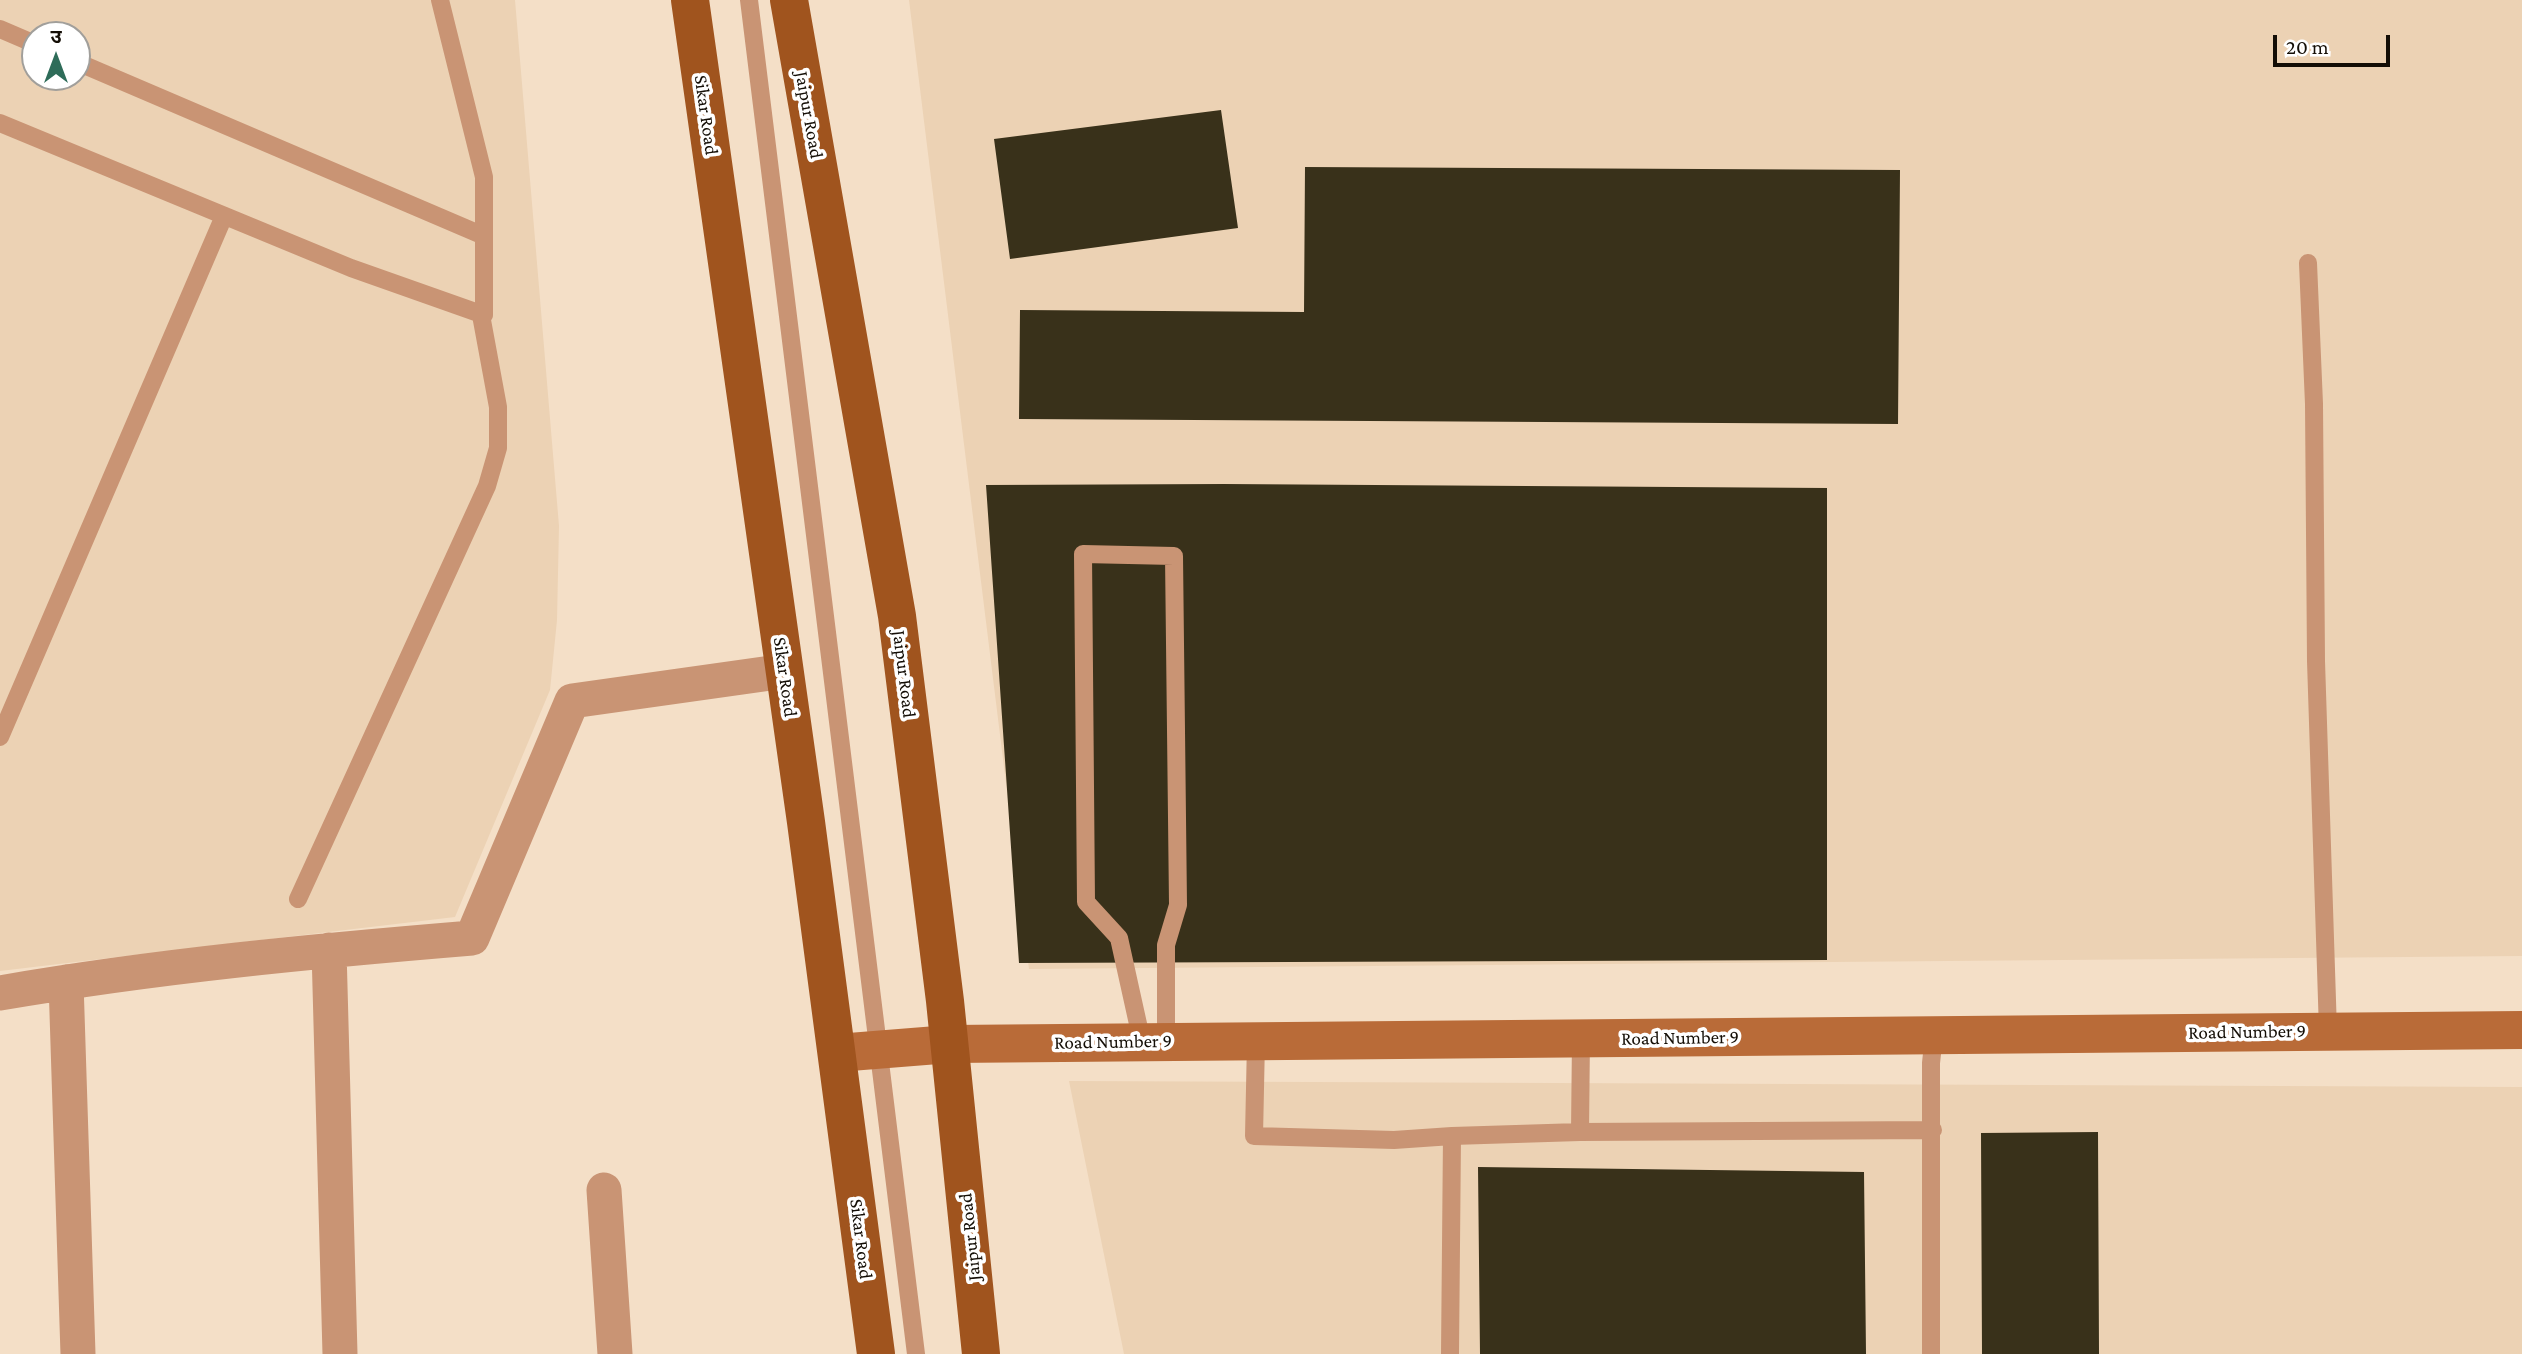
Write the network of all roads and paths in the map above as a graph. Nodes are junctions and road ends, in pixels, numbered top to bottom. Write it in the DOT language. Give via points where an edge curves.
graph roads {
  1 [pos="440,0"];
  2 [pos="690,0"];
  3 [pos="749,0"];
  4 [pos="789,0"];
  5 [pos="0,29"];
  6 [pos="21,38"];
  7 [pos="91,68"];
  8 [pos="0,123"];
  9 [pos="224,216"];
  10 [pos="484,236"];
  11 [pos="2308,263"];
  12 [pos="481,315"];
  13 [pos="785,671"];
  14 [pos="0,737"];
  15 [pos="298,899"];
  16 [pos="329,950"];
  17 [pos="66,982"];
  18 [pos="0,993"];
  19 [pos="2522,1030"];
  20 [pos="2328,1031"];
  21 [pos="1934,1035"];
  22 [pos="1581,1038"];
  23 [pos="1255,1041"];
  24 [pos="1154,1042"];
  25 [pos="950,1044"];
  26 [pos="880,1049"];
  27 [pos="837,1053"];
  28 [pos="1933,1130"];
  29 [pos="1580,1132"];
  30 [pos="1451,1136"];
  31 [pos="604,1190"];
  32 [pos="78,1354"];
  33 [pos="340,1354"];
  34 [pos="615,1354"];
  35 [pos="876,1354"];
  36 [pos="916,1354"];
  37 [pos="981,1354"];
  38 [pos="1450,1354"];
  39 [pos="1931,1354"];
  1 -- 10 [label="lane" via="484,177"];
  2 -- 13 [label="main road, Sikar Road"];
  3 -- 26 [label="lane"];
  4 -- 25 [label="main road, Jaipur Road" via="897,616"];
  5 -- 6 [label="lane"];
  7 -- 10 [label="lane"];
  8 -- 9 [label="lane"];
  9 -- 12 [label="lane"];
  9 -- 14 [label="lane"];
  10 -- 12 [label="lane"];
  11 -- 20 [label="lane"];
  12 -- 15 [label="lane" via="498,407 498,447 486,486"];
  13 -- 16 [label="street" via="572,701 472,938"];
  13 -- 27 [label="main road, Sikar Road"];
  16 -- 17 [label="street"];
  16 -- 33 [label="street"];
  17 -- 18 [label="street"];
  17 -- 32 [label="street"];
  19 -- 20 [label="street, Road Number 9"];
  20 -- 21 [label="street, Road Number 9"];
  21 -- 22 [label="street, Road Number 9"];
  21 -- 28 [label="lane" via="1930,1063"];
  22 -- 23 [label="street, Road Number 9"];
  22 -- 29 [label="lane"];
  23 -- 24 [label="street, Road Number 9"];
  23 -- 30 [label="lane" via="1254,1136 1394,1140"];
  24 -- 24 [label="lane" via="1119,938 1086,902 1083,554 1174,556 1178,905 1166,945"];
  24 -- 25 [label="street, Road Number 9"];
  25 -- 26 [label="street, Road Number 9"];
  25 -- 37 [label="main road, Jaipur Road"];
  26 -- 27 [label="street, Road Number 9"];
  26 -- 36 [label="lane"];
  27 -- 35 [label="main road, Sikar Road"];
  28 -- 29 [label="lane"];
  28 -- 39 [label="lane"];
  29 -- 30 [label="lane"];
  30 -- 38 [label="lane"];
  31 -- 34 [label="street"];
}
